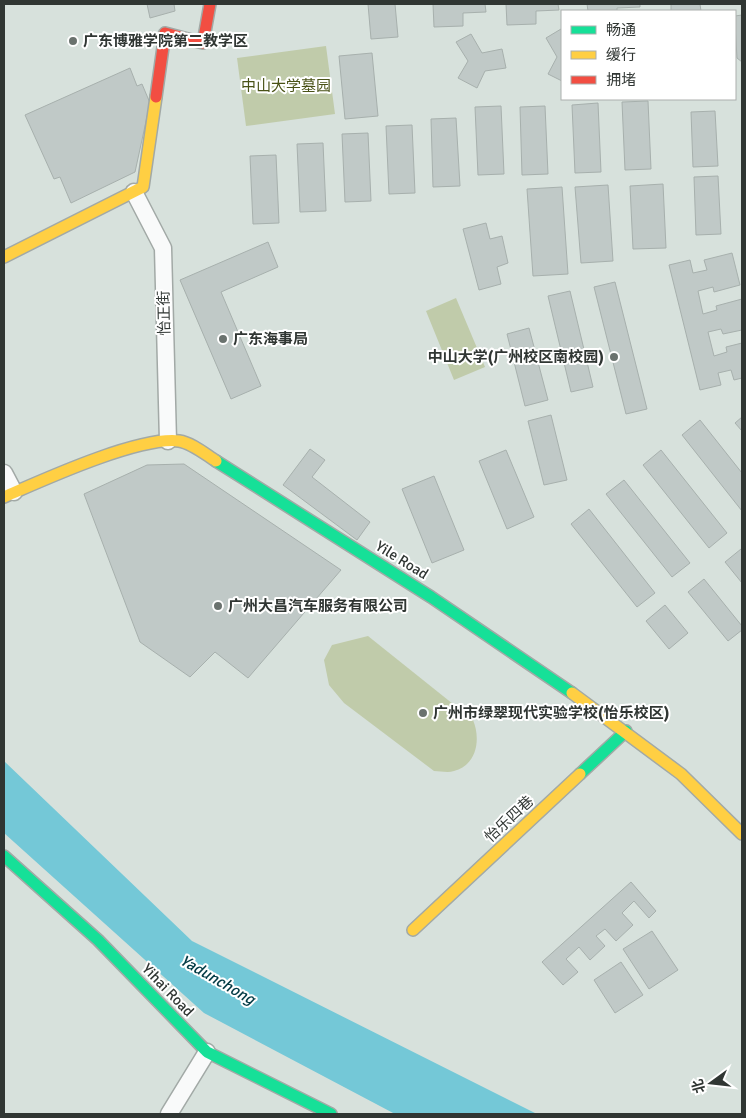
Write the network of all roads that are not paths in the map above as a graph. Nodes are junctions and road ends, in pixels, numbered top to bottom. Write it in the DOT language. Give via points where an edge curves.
graph roads {
  1 [pos="210,4"];
  2 [pos="134,192"];
  3 [pos="4,257"];
  4 [pos="168,441"];
  5 [pos="4,473"];
  6 [pos="9,495"];
  7 [pos="626,731"];
  8 [pos="742,834"];
  9 [pos="4,856"];
  10 [pos="412,930"];
  11 [pos="208,1052"];
  12 [pos="169,1114"];
  13 [pos="331,1114"];
  1 -- 2 [label="street" via="203,43 165,33 144,187"];
  2 -- 3 [label="street"];
  2 -- 4 [label="street, 怡正街" via="163,248"];
  4 -- 6 [label="street, Yile Road" via="100,459"];
  4 -- 7 [label="street, Yile Road" via="180,441 202,452 469,620"];
  5 -- 6 [label="street"];
  7 -- 8 [label="street, Yile Road" via="690,782"];
  7 -- 10 [label="street, 怡乐四巷"];
  9 -- 11 [label="street, Yihai Road" via="98,940"];
  11 -- 12 [label="street"];
  11 -- 13 [label="street, Yihai Road"];
}
